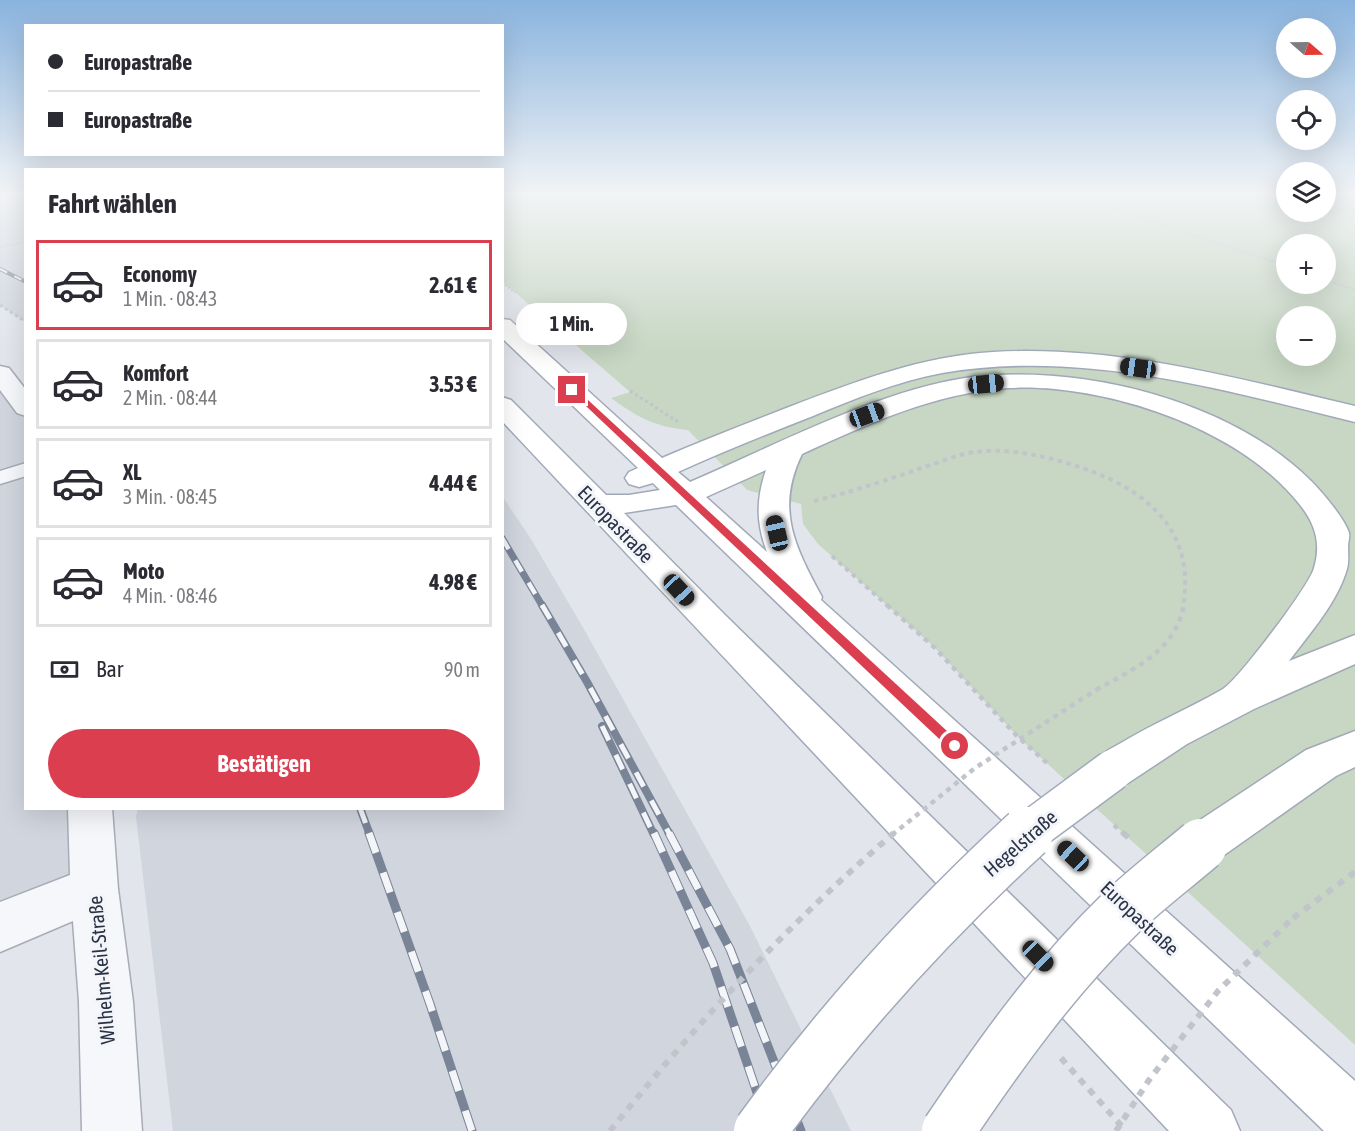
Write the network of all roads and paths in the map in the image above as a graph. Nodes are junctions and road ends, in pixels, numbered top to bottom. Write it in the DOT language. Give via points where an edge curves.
graph roads {
  1 [pos="1232,248"];
  2 [pos="1276,262"];
  3 [pos="1336,283"];
  4 [pos="1355,290"];
  5 [pos="0,304"];
  6 [pos="24,321"];
  7 [pos="504,327"];
  8 [pos="3,381"];
  9 [pos="24,406"];
  10 [pos="504,407"];
  11 [pos="1355,414"];
  12 [pos="791,448"];
  13 [pos="24,470"];
  14 [pos="658,470"];
  15 [pos="0,478"];
  16 [pos="685,495"];
  17 [pos="771,497"];
  18 [pos="598,504"];
  19 [pos="827,552"];
  20 [pos="818,618"];
  21 [pos="1355,649"];
  22 [pos="1240,698"];
  23 [pos="1355,748"];
  24 [pos="1052,767"];
  25 [pos="90,810"];
  26 [pos="1112,823"];
  27 [pos="1138,847"];
  28 [pos="1355,872"];
  29 [pos="94,889"];
  30 [pos="0,927"];
  31 [pos="1251,950"];
  32 [pos="1260,958"];
  33 [pos="1355,1120"];
  34 [pos="112,1131"];
  35 [pos="610,1131"];
  36 [pos="760,1131"];
  37 [pos="948,1131"];
  38 [pos="1116,1131"];
  39 [pos="1210,1131"];
  1 -- 2 [label="path"];
  3 -- 4 [label="path"];
  5 -- 6 [label="path"];
  7 -- 14 [label="main road, Europastraße"];
  8 -- 9 [label="street"];
  10 -- 18 [label="main road, Europastraße"];
  11 -- 14 [label="main road" via="1156,371 1058,360 996,360 944,366 895,378"];
  12 -- 16 [label="main road"];
  12 -- 17 [label="main road" via="778,471"];
  12 -- 22 [label="main road" via="921,396 1009,381 1054,383 1157,404 1202,420 1245,442 1281,467 1313,500 1333,533 1331,568 1311,607"];
  13 -- 15 [label="lane"];
  14 -- 16 [label="main road, Europastraße"];
  14 -- 18 [label="main road"];
  16 -- 18 [label="main road" via="658,501"];
  16 -- 20 [label="main road, Europastraße"];
  17 -- 20 [label="main road" via="783,552"];
  17 -- 35 [label="path, bridge" via="801,504 830,498 982,451 1025,453 1076,465 1125,483 1155,507 1178,543 1184,562 1180,624 1151,658 1032,730 961,779 892,834 704,1018"];
  18 -- 39 [label="main road, Europastraße"];
  19 -- 24 [label="path" via="934,647 1017,736"];
  20 -- 33 [label="main road, Europastraße"];
  21 -- 22 [label="main road, Hegelstraße"];
  22 -- 36 [label="main road, Hegelstraße, bridge" via="1173,732 1030,831 959,897 880,980"];
  23 -- 37 [label="main road, bridge" via="1321,763 1201,845 1112,921 1045,996"];
  25 -- 29 [label="street, Wilhelm-Keil-Straße"];
  26 -- 27 [label="path"];
  28 -- 38 [label="path, bridge" via="1293,918 1218,991 1149,1080"];
  29 -- 30 [label="street"];
  29 -- 34 [label="street, Wilhelm-Keil-Straße" via="106,1002"];
  31 -- 32 [label="path"];
}
